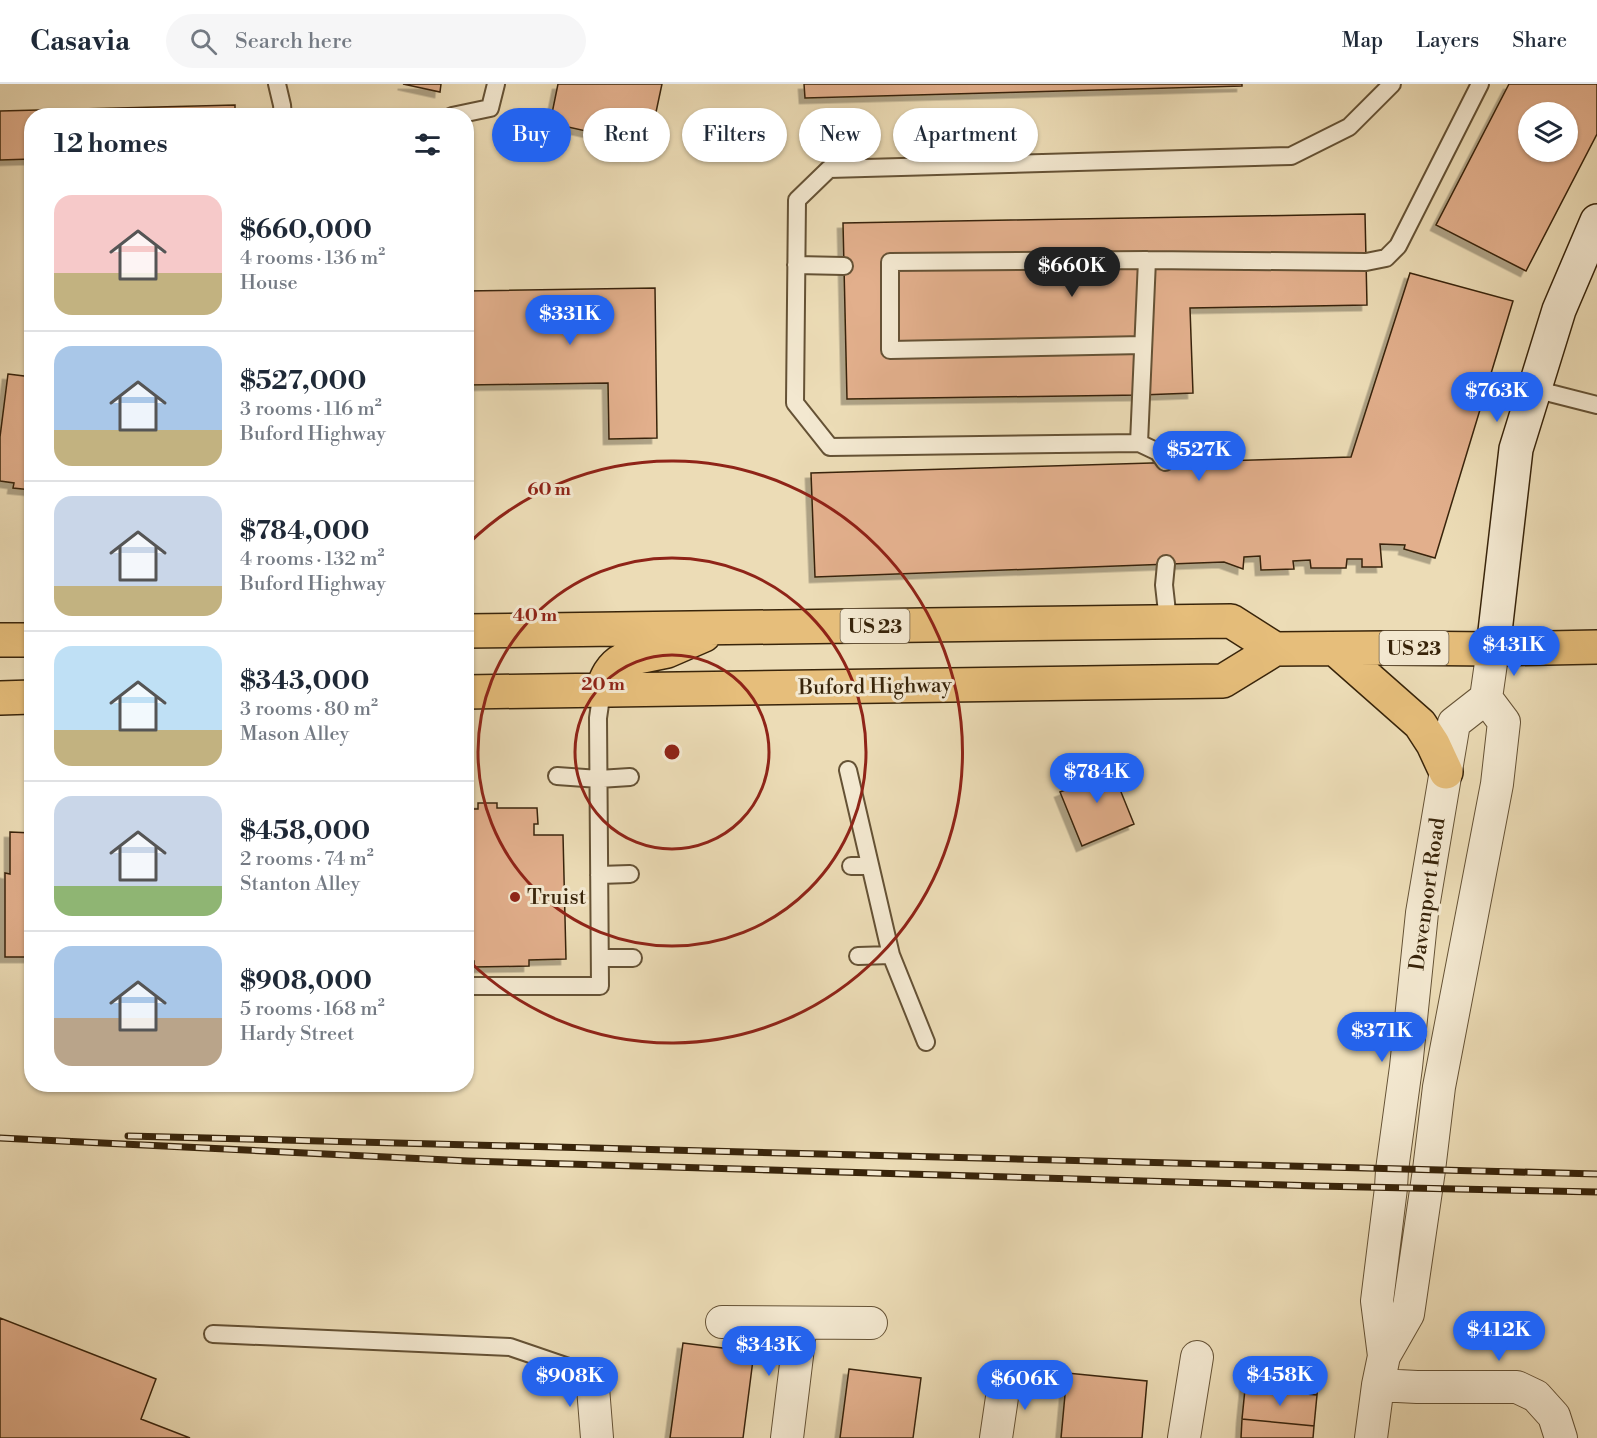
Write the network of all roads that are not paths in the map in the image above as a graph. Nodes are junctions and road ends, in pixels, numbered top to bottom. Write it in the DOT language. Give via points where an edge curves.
graph roads {
  1 [pos="277,84"];
  2 [pos="496,84"];
  3 [pos="1392,84"];
  4 [pos="1480,84"];
  5 [pos="282,108"];
  6 [pos="474,111"];
  7 [pos="1597,221"];
  8 [pos="1147,260"];
  9 [pos="796,265"];
  10 [pos="844,266"];
  11 [pos="1143,345"];
  12 [pos="1534,389"];
  13 [pos="1597,405"];
  14 [pos="1139,443"];
  15 [pos="1165,462"];
  16 [pos="1166,564"];
  17 [pos="1168,621"];
  18 [pos="722,628"];
  19 [pos="474,631"];
  20 [pos="0,640"];
  21 [pos="24,640"];
  22 [pos="1597,647"];
  23 [pos="1275,649"];
  24 [pos="1335,649"];
  25 [pos="1493,650"];
  26 [pos="602,690"];
  27 [pos="474,692"];
  28 [pos="24,698"];
  29 [pos="1486,698"];
  30 [pos="0,699"];
  31 [pos="848,770"];
  32 [pos="1446,772"];
  33 [pos="557,776"];
  34 [pos="630,777"];
  35 [pos="599,779"];
  36 [pos="851,866"];
  37 [pos="870,866"];
  38 [pos="630,874"];
  39 [pos="599,875"];
  40 [pos="891,955"];
  41 [pos="858,956"];
  42 [pos="600,958"];
  43 [pos="633,958"];
  44 [pos="474,986"];
  45 [pos="927,1042"];
  46 [pos="722,1322"];
  47 [pos="801,1323"];
  48 [pos="871,1323"];
  49 [pos="213,1334"];
  50 [pos="1197,1357"];
  51 [pos="1381,1371"];
  52 [pos="592,1375"];
  53 [pos="1005,1377"];
  54 [pos="597,1438"];
  55 [pos="787,1438"];
  56 [pos="996,1438"];
  57 [pos="1184,1438"];
  58 [pos="1371,1438"];
  59 [pos="1561,1438"];
  1 -- 5 [label="lane"];
  2 -- 6 [label="lane" via="490,108"];
  3 -- 9 [label="lane" via="1349,127 1291,156 829,169 797,200"];
  4 -- 8 [label="lane" via="1411,223 1386,258 1366,262"];
  7 -- 12 [label="street" via="1558,310"];
  8 -- 11 [label="lane"];
  8 -- 11 [label="lane" via="890,262 890,350"];
  9 -- 10 [label="lane"];
  9 -- 14 [label="lane" via="795,403 830,447"];
  11 -- 14 [label="lane"];
  12 -- 13 [label="lane"];
  12 -- 25 [label="street" via="1516,449"];
  14 -- 15 [label="lane" via="1158,452"];
  16 -- 17 [label="lane"];
  17 -- 18 [label="main road, US 23"];
  17 -- 23 [label="main road, US 23" via="1231,621"];
  18 -- 19 [label="main road, US 23"];
  18 -- 26 [label="main road" via="667,651 623,660 614,667"];
  20 -- 21 [label="main road"];
  22 -- 25 [label="main road, US 23"];
  23 -- 24 [label="main road, US 23"];
  23 -- 26 [label="main road, Buford Highway" via="1223,681"];
  24 -- 25 [label="main road, US 23"];
  24 -- 32 [label="main road" via="1420,724"];
  25 -- 29 [label="street"];
  26 -- 27 [label="main road, Buford Highway"];
  26 -- 35 [label="lane" via="598,718"];
  28 -- 30 [label="main road"];
  29 -- 32 [label="street, Davenport Road" via="1454,723"];
  29 -- 51 [label="street, Davenport Road" via="1504,722 1497,784 1439,1087 1408,1314"];
  31 -- 37 [label="lane"];
  32 -- 51 [label="street, Davenport Road" via="1422,913 1377,1301"];
  33 -- 35 [label="lane"];
  34 -- 35 [label="lane"];
  35 -- 39 [label="lane"];
  36 -- 37 [label="lane"];
  37 -- 40 [label="lane"];
  38 -- 39 [label="lane"];
  39 -- 42 [label="lane"];
  40 -- 41 [label="lane"];
  40 -- 45 [label="lane"];
  42 -- 43 [label="lane"];
  42 -- 44 [label="lane" via="600,986"];
  46 -- 47 [label="street"];
  47 -- 48 [label="street"];
  47 -- 55 [label="street"];
  49 -- 52 [label="lane" via="510,1347"];
  50 -- 57 [label="street"];
  51 -- 58 [label="street, Davenport Road"];
  51 -- 59 [label="street" via="1417,1387 1516,1387 1536,1396 1554,1416"];
  52 -- 54 [label="street"];
  53 -- 56 [label="street"];
}
